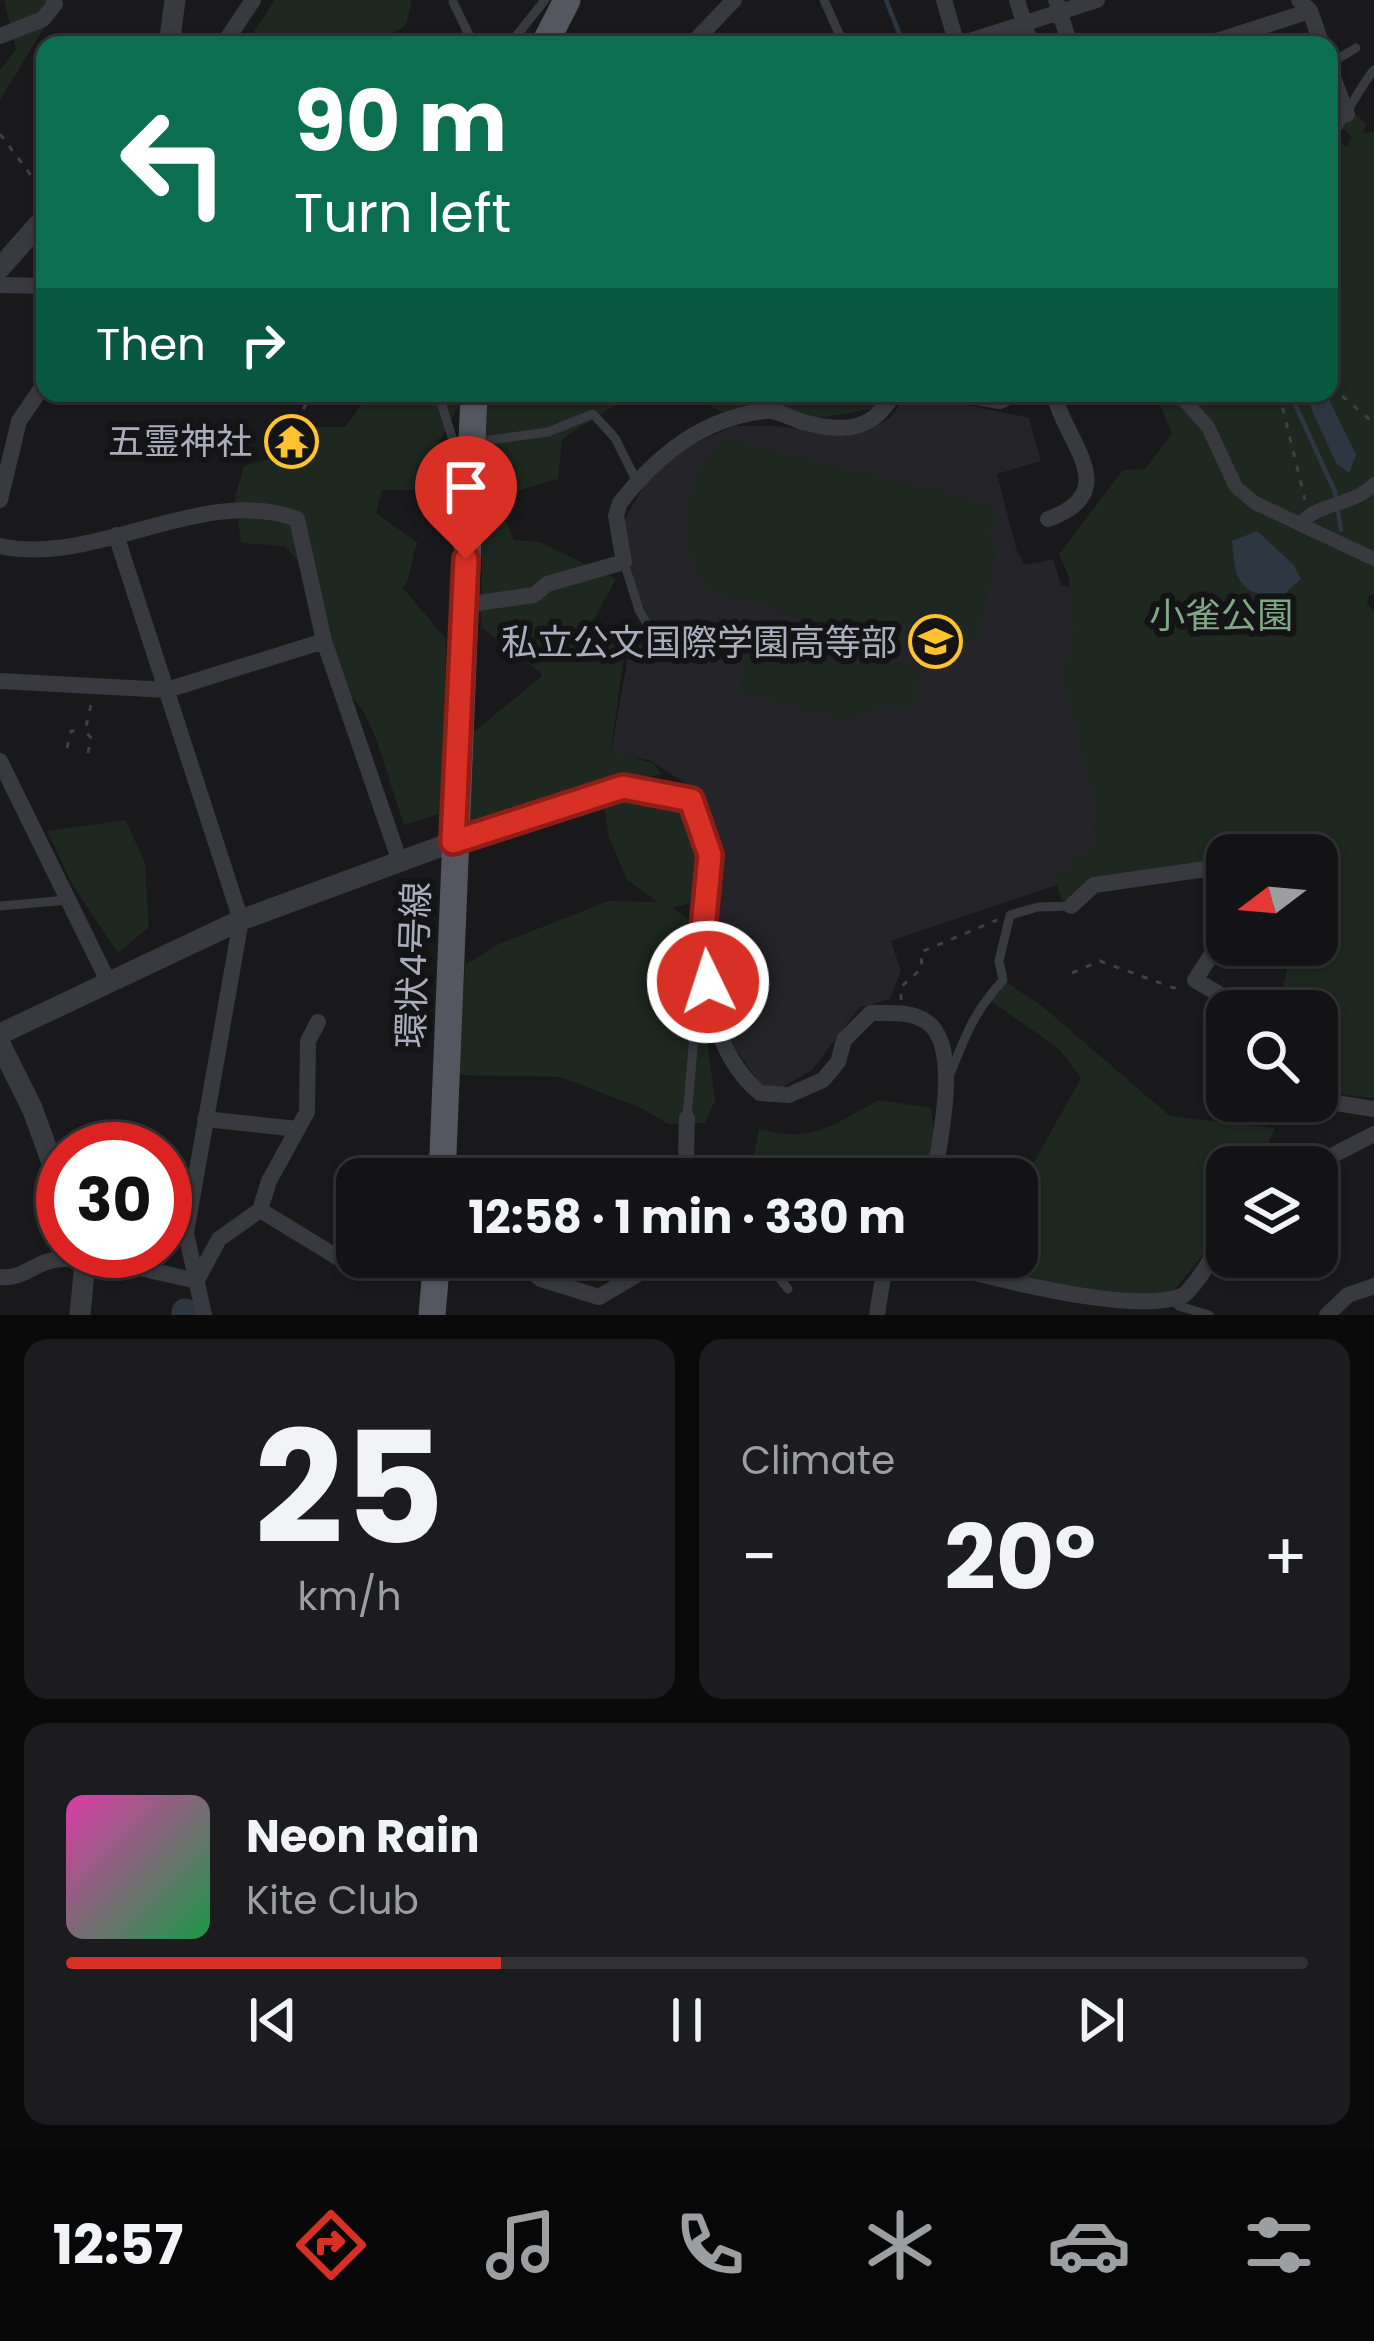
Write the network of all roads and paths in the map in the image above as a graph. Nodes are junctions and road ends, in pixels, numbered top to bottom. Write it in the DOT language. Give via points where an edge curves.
graph roads {
  1 [pos="54,0"];
  2 [pos="176,0"];
  3 [pos="253,0"];
  4 [pos="545,0"];
  5 [pos="566,0"];
  6 [pos="734,0"];
  7 [pos="824,0"];
  8 [pos="944,0"];
  9 [pos="1017,0"];
  10 [pos="1097,0"];
  11 [pos="453,2"];
  12 [pos="1305,5"];
  13 [pos="1058,6"];
  14 [pos="1024,23"];
  15 [pos="0,36"];
  16 [pos="170,36"];
  17 [pos="229,36"];
  18 [pos="470,36"];
  19 [pos="516,36"];
  20 [pos="548,36"];
  21 [pos="700,36"];
  22 [pos="840,36"];
  23 [pos="954,36"];
  24 [pos="984,36"];
  25 [pos="1028,36"];
  26 [pos="1067,36"];
  27 [pos="1227,36"];
  28 [pos="1318,36"];
  29 [pos="1356,48"];
  30 [pos="1338,62"];
  31 [pos="1374,70"];
  32 [pos="1338,90"];
  33 [pos="1347,114"];
  34 [pos="1338,129"];
  35 [pos="0,134"];
  36 [pos="36,182"];
  37 [pos="36,227"];
  38 [pos="0,268"];
  39 [pos="0,285"];
  40 [pos="36,289"];
  41 [pos="1338,388"];
  42 [pos="36,396"];
  43 [pos="307,402"];
  44 [pos="441,402"];
  45 [pos="474,402"];
  46 [pos="888,402"];
  47 [pos="1055,402"];
  48 [pos="1186,402"];
  49 [pos="1281,402"];
  50 [pos="298,423"];
  51 [pos="1374,423"];
  52 [pos="472,443"];
  53 [pos="637,482"];
  54 [pos="470,484"];
  55 [pos="1374,484"];
  56 [pos="0,500"];
  57 [pos="1048,519"];
  58 [pos="1304,519"];
  59 [pos="116,535"];
  60 [pos="0,546"];
  61 [pos="1374,559"];
  62 [pos="624,562"];
  63 [pos="464,604"];
  64 [pos="653,634"];
  65 [pos="324,640"];
  66 [pos="0,681"];
  67 [pos="93,686"];
  68 [pos="167,690"];
  69 [pos="85,731"];
  70 [pos="67,748"];
  71 [pos="88,753"];
  72 [pos="0,760"];
  73 [pos="8,799"];
  74 [pos="691,800"];
  75 [pos="453,842"];
  76 [pos="400,862"];
  77 [pos="1206,869"];
  78 [pos="68,900"];
  79 [pos="0,906"];
  80 [pos="1071,906"];
  81 [pos="1010,915"];
  82 [pos="242,920"];
  83 [pos="704,944"];
  84 [pos="1206,963"];
  85 [pos="1072,973"];
  86 [pos="1195,980"];
  87 [pos="108,981"];
  88 [pos="1212,990"];
  89 [pos="902,1013"];
  90 [pos="318,1022"];
  91 [pos="0,1034"];
  92 [pos="0,1044"];
  93 [pos="948,1079"];
  94 [pos="1338,1103"];
  95 [pos="1374,1109"];
  96 [pos="687,1118"];
  97 [pos="205,1119"];
  98 [pos="37,1122"];
  99 [pos="297,1129"];
  100 [pos="1374,1134"];
  101 [pos="1338,1153"];
  102 [pos="447,1158"];
  103 [pos="686,1158"];
  104 [pos="937,1158"];
  105 [pos="260,1210"];
  106 [pos="336,1256"];
  107 [pos="1206,1264"];
  108 [pos="36,1268"];
  109 [pos="0,1276"];
  110 [pos="82,1278"];
  111 [pos="182,1278"];
  112 [pos="435,1278"];
  113 [pos="540,1278"];
  114 [pos="632,1278"];
  115 [pos="780,1278"];
  116 [pos="882,1278"];
  117 [pos="992,1278"];
  118 [pos="197,1281"];
  119 [pos="1373,1287"];
  120 [pos="788,1288"];
  121 [pos="1173,1300"];
  122 [pos="599,1306"];
  123 [pos="80,1315"];
  124 [pos="204,1315"];
  125 [pos="432,1315"];
  126 [pos="877,1315"];
  127 [pos="1209,1315"];
  128 [pos="1327,1315"];
  1 -- 15 [label="street" via="43,19"];
  2 -- 16 [label="street"];
  3 -- 17 [label="street"];
  4 -- 19 [label="lane"];
  5 -- 20 [label="main road"];
  6 -- 21 [label="street"];
  7 -- 22 [label="lane"];
  8 -- 23 [label="street"];
  9 -- 14 [label="street"];
  10 -- 13 [label="street"];
  11 -- 18 [label="lane"];
  12 -- 27 [label="street"];
  12 -- 28 [label="street"];
  13 -- 14 [label="street"];
  13 -- 26 [label="street"];
  14 -- 24 [label="street"];
  14 -- 25 [label="street"];
  29 -- 30 [label="lane"];
  31 -- 33 [label="lane"];
  32 -- 33 [label="street"];
  33 -- 34 [label="lane"];
  35 -- 36 [label="path"];
  37 -- 38 [label="street"];
  39 -- 40 [label="street"];
  41 -- 51 [label="path"];
  42 -- 56 [label="street" via="19,421"];
  43 -- 50 [label="path"];
  44 -- 54 [label="lane"];
  45 -- 52 [label="main road, 環状4号線"];
  46 -- 53 [label="street" via="874,421 856,427 808,424 770,410 725,419 676,443"];
  47 -- 57 [label="street" via="1086,473 1077,506"];
  48 -- 58 [label="street" via="1208,427 1236,487"];
  49 -- 58 [label="path"];
  52 -- 53 [label="lane" via="548,432 593,414"];
  52 -- 54 [label="main road, 環状4号線"];
  53 -- 62 [label="street" via="616,516"];
  54 -- 63 [label="main road, 環状4号線"];
  55 -- 58 [label="street"];
  58 -- 61 [label="street"];
  59 -- 60 [label="street" via="64,549"];
  59 -- 65 [label="street" via="226,512 297,519"];
  59 -- 68 [label="street"];
  62 -- 63 [label="street" via="534,595"];
  62 -- 64 [label="lane"];
  63 -- 75 [label="main road, 環状4号線"];
  65 -- 68 [label="street"];
  65 -- 76 [label="street"];
  66 -- 67 [label="street"];
  67 -- 68 [label="street"];
  67 -- 69 [label="path"];
  68 -- 82 [label="street"];
  69 -- 70 [label="path" via="71,731"];
  69 -- 71 [label="path"];
  72 -- 73 [label="street"];
  73 -- 78 [label="street"];
  74 -- 75 [label="street" via="623,787"];
  74 -- 83 [label="street" via="710,855"];
  75 -- 76 [label="street"];
  75 -- 102 [label="main road, 環状4号線"];
  76 -- 82 [label="street"];
  77 -- 80 [label="street" via="1094,886"];
  78 -- 79 [label="lane"];
  78 -- 87 [label="street"];
  80 -- 81 [label="lane"];
  81 -- 89 [label="path" via="921,952 922,968 901,987"];
  81 -- 93 [label="lane" via="999,961 1003,980 968,1023"];
  82 -- 87 [label="street"];
  82 -- 97 [label="street"];
  83 -- 89 [label="street" via="722,1042 767,1096 823,1080 844,1040 871,1013"];
  83 -- 96 [label="lane"];
  84 -- 86 [label="street"];
  85 -- 86 [label="path" via="1100,961 1174,988"];
  86 -- 88 [label="street"];
  87 -- 91 [label="street"];
  89 -- 93 [label="street" via="933,1026"];
  90 -- 99 [label="street" via="308,1041 307,1112"];
  92 -- 98 [label="street"];
  93 -- 104 [label="street"];
  94 -- 95 [label="street"];
  96 -- 103 [label="street"];
  97 -- 99 [label="street"];
  97 -- 118 [label="street" via="186,1233"];
  99 -- 105 [label="street"];
  100 -- 101 [label="street"];
  105 -- 106 [label="street"];
  105 -- 118 [label="street" via="219,1240"];
  107 -- 121 [label="street"];
  108 -- 109 [label="street"];
  110 -- 123 [label="street"];
  111 -- 118 [label="street"];
  112 -- 125 [label="main road"];
  113 -- 122 [label="street"];
  114 -- 122 [label="street"];
  115 -- 120 [label="lane"];
  116 -- 126 [label="street"];
  117 -- 121 [label="street" via="1115,1307"];
  118 -- 124 [label="street"];
  119 -- 128 [label="street" via="1348,1295"];
  121 -- 127 [label="lane"];
}
